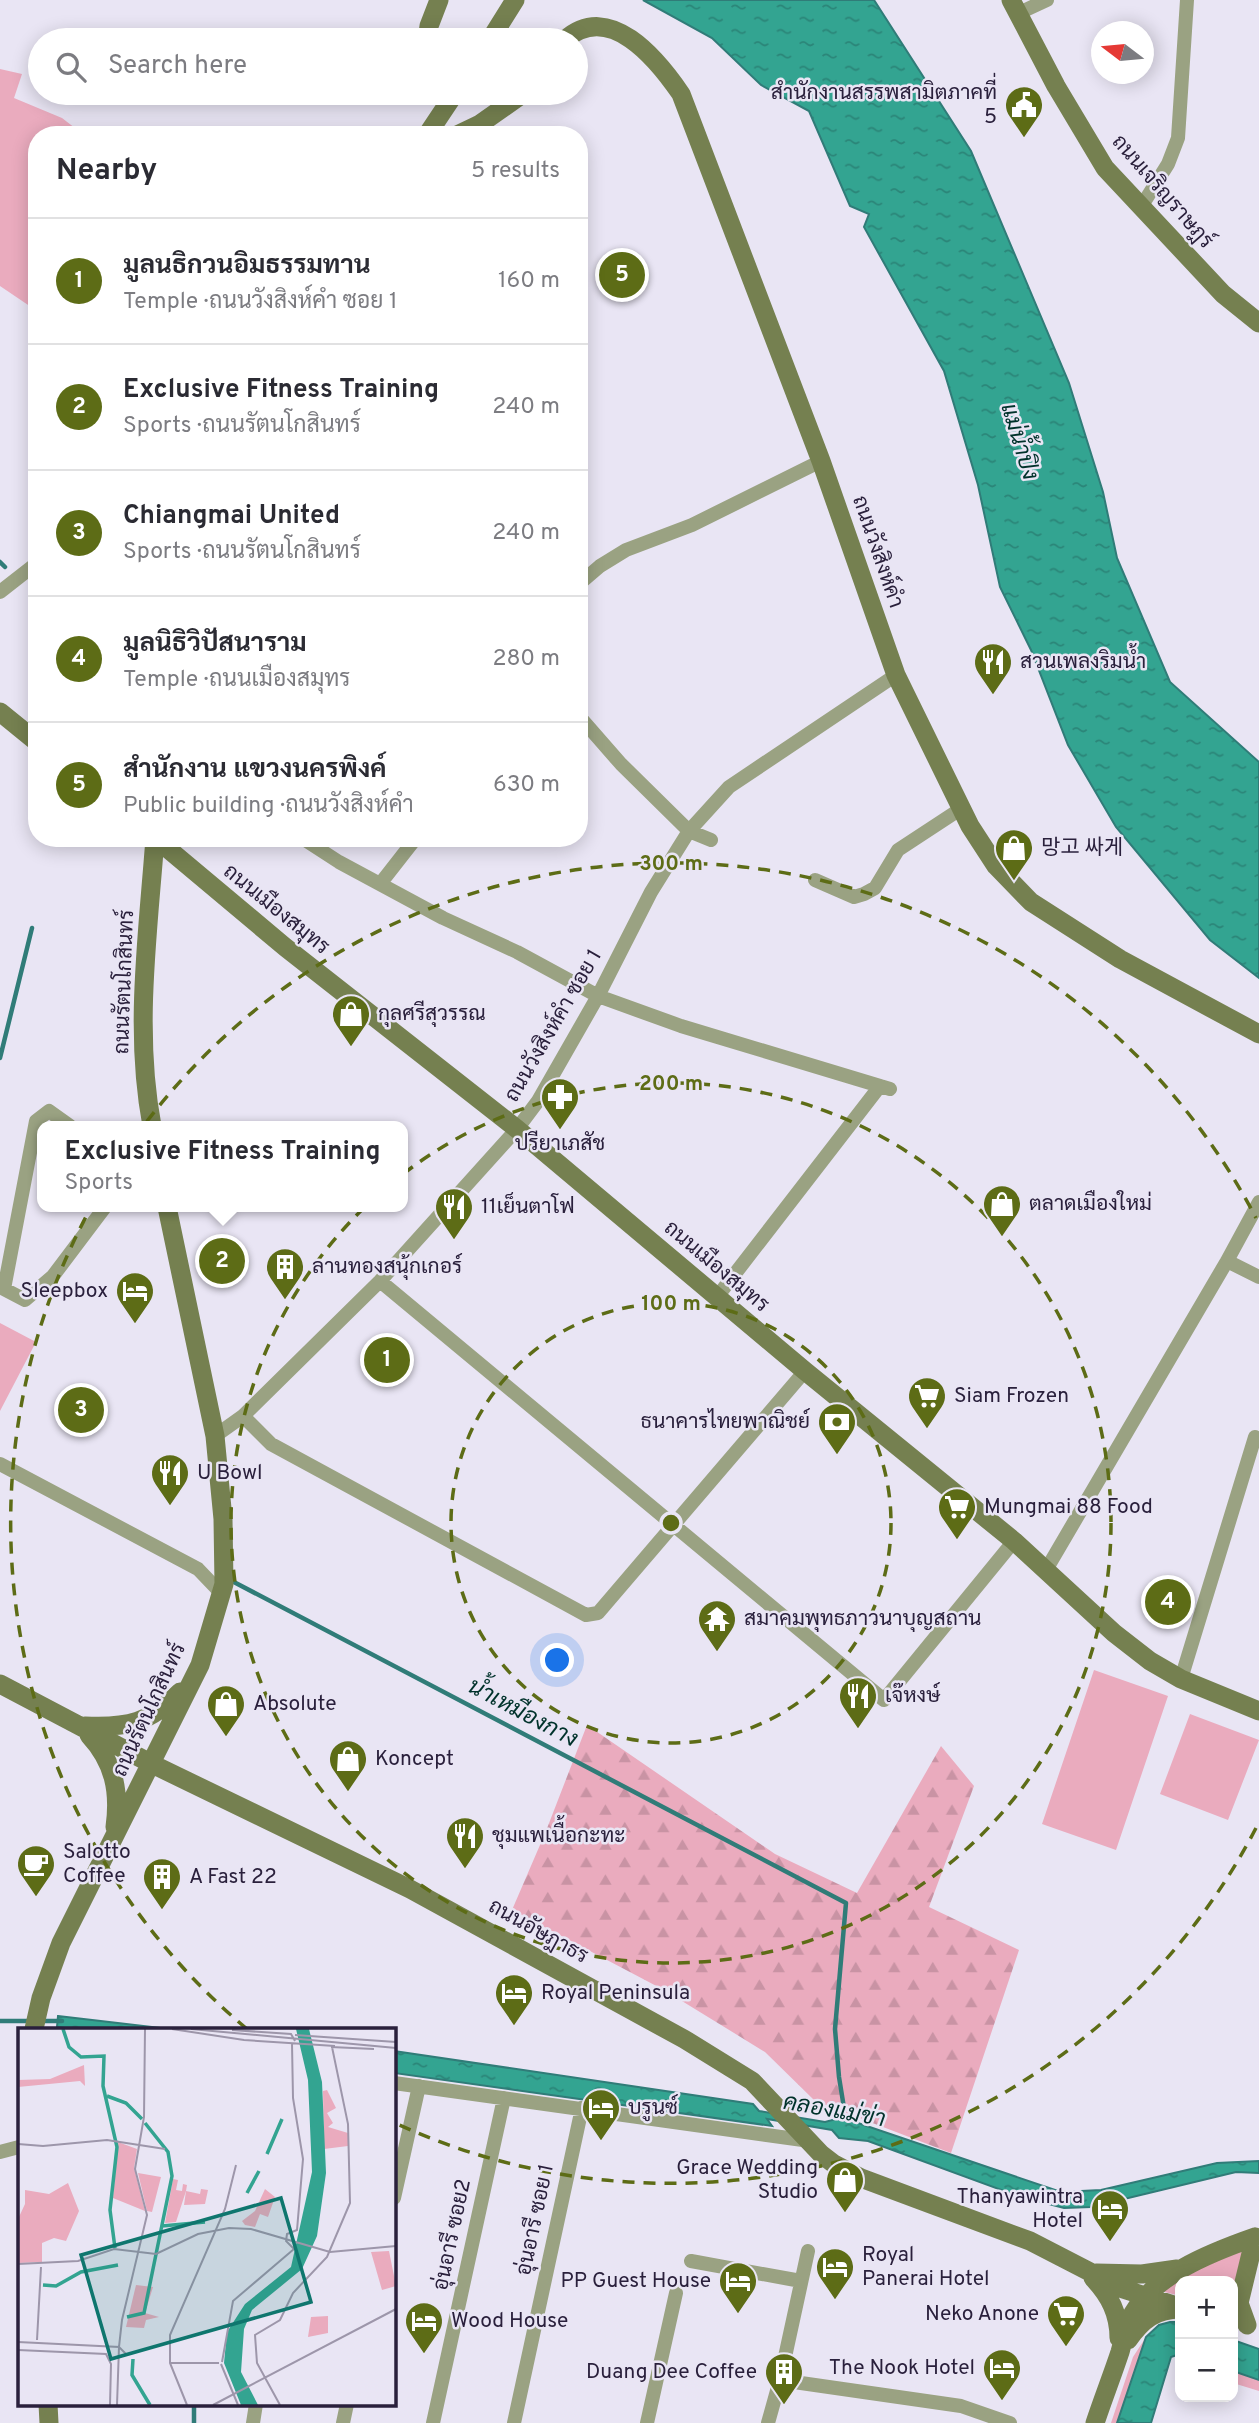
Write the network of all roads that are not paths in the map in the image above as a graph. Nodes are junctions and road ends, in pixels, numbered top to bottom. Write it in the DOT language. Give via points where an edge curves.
graph roads {
  1 [pos="439,0"];
  2 [pos="515,0"];
  3 [pos="1047,0"];
  4 [pos="1187,0"];
  5 [pos="1015,7"];
  6 [pos="429,28"];
  7 [pos="498,28"];
  8 [pos="576,28"];
  9 [pos="448,105"];
  10 [pos="507,105"];
  11 [pos="433,126"];
  12 [pos="476,126"];
  13 [pos="1141,207"];
  14 [pos="1259,323"];
  15 [pos="821,461"];
  16 [pos="28,570"];
  17 [pos="588,576"];
  18 [pos="0,592"];
  19 [pos="896,675"];
  20 [pos="0,712"];
  21 [pos="588,726"];
  22 [pos="28,735"];
  23 [pos="962,808"];
  24 [pos="689,831"];
  25 [pos="711,840"];
  26 [pos="154,847"];
  27 [pos="166,847"];
  28 [pos="317,847"];
  29 [pos="409,847"];
  30 [pos="815,880"];
  31 [pos="380,884"];
  32 [pos="598,996"];
  33 [pos="1259,1034"];
  34 [pos="63,1121"];
  35 [pos="151,1121"];
  36 [pos="517,1129"];
  37 [pos="1259,1202"];
  38 [pos="101,1212"];
  39 [pos="168,1212"];
  40 [pos="1227,1261"];
  41 [pos="1259,1277"];
  42 [pos="380,1281"];
  43 [pos="717,1297"];
  44 [pos="805,1371"];
  45 [pos="243,1416"];
  46 [pos="215,1436"];
  47 [pos="1255,1437"];
  48 [pos="0,1464"];
  49 [pos="673,1525"];
  50 [pos="1014,1541"];
  51 [pos="1046,1570"];
  52 [pos="222,1588"];
  53 [pos="197,1672"];
  54 [pos="1181,1679"];
  55 [pos="0,1684"];
  56 [pos="1259,1712"];
  57 [pos="80,1726"];
  58 [pos="152,1763"];
  59 [pos="113,1838"];
  60 [pos="34,2028"];
  61 [pos="396,2083"];
  62 [pos="419,2086"];
  63 [pos="504,2098"];
  64 [pos="582,2108"];
  65 [pos="805,2135"];
  66 [pos="18,2147"];
  67 [pos="0,2152"];
  68 [pos="396,2189"];
  69 [pos="1257,2236"];
  70 [pos="808,2251"];
  71 [pos="691,2261"];
  72 [pos="1182,2269"];
  73 [pos="1088,2272"];
  74 [pos="801,2281"];
  75 [pos="676,2293"];
  76 [pos="1147,2297"];
  77 [pos="1175,2306"];
  78 [pos="1175,2309"];
  79 [pos="1246,2325"];
  80 [pos="1119,2352"];
  81 [pos="780,2380"];
  82 [pos="433,2423"];
  83 [pos="514,2423"];
  84 [pos="647,2423"];
  85 [pos="768,2423"];
  86 [pos="1010,2423"];
  87 [pos="1094,2423"];
  1 -- 6 [label="street"];
  2 -- 7 [label="street"];
  3 -- 5 [label="street"];
  4 -- 13 [label="street" via="1178,138"];
  5 -- 13 [label="street, ถนนเจริญราษฎร์" via="1105,167"];
  8 -- 15 [label="street, ถนนวังสิงห์คำ" via="599,20 612,23 646,47 681,94"];
  9 -- 11 [label="street"];
  10 -- 12 [label="street"];
  13 -- 14 [label="street, ถนนเจริญราษฎร์" via="1223,294"];
  15 -- 17 [label="street" via="692,525 626,550"];
  15 -- 19 [label="street, ถนนวังสิงห์คำ"];
  16 -- 18 [label="street"];
  19 -- 23 [label="street, ถนนวังสิงห์คำ"];
  19 -- 24 [label="street, ถนนวังสิงห์คำ ซอย 1" via="729,787"];
  20 -- 22 [label="street"];
  21 -- 24 [label="street"];
  23 -- 30 [label="street" via="898,850 874,888 864,894 854,897"];
  23 -- 33 [label="street, ถนนวังสิงห์คำ" via="996,866 1031,902 1120,959"];
  24 -- 25 [label="street"];
  24 -- 32 [label="street, ถนนวังสิงห์คำ ซอย 1" via="651,892"];
  26 -- 35 [label="street, ถนนรัตนโกสินทร์" via="143,1044"];
  27 -- 36 [label="street, ถนนเมืองสมุทร"];
  28 -- 31 [label="street"];
  29 -- 31 [label="street"];
  31 -- 32 [label="street"];
  32 -- 36 [label="street, ถนนวังสิงห์คำ ซอย 1"];
  32 -- 43 [label="street" via="681,1026 885,1087"];
  34 -- 38 [label="street" via="49,1111 36,1121 4,1289 25,1300 53,1276"];
  36 -- 42 [label="street, ถนนวังสิงห์คำ ซอย 1"];
  36 -- 43 [label="street, ถนนเมืองสมุทร"];
  37 -- 40 [label="street"];
  39 -- 46 [label="street, ถนนรัตนโกสินทร์"];
  40 -- 41 [label="street"];
  40 -- 51 [label="street"];
  42 -- 45 [label="street, ถนนวังสิงห์คำ ซอย 1"];
  42 -- 49 [label="street"];
  43 -- 44 [label="street, ถนนเมืองสมุทร"];
  44 -- 49 [label="street"];
  44 -- 50 [label="street, ถนนเมืองสมุทร"];
  45 -- 46 [label="street, ถนนวังสิงห์คำ ซอย 1"];
  45 -- 49 [label="street" via="271,1444 586,1615 598,1613"];
  46 -- 52 [label="street, ถนนรัตนโกสินทร์" via="223,1524"];
  47 -- 54 [label="street"];
  48 -- 52 [label="street" via="198,1569"];
  49 -- 50 [label="street" via="884,1700"];
  50 -- 51 [label="street, ถนนเมืองสมุทร"];
  51 -- 54 [label="street, ถนนเมืองสมุทร" via="1114,1633"];
  52 -- 53 [label="street, ถนนรัตนโกสินทร์"];
  53 -- 57 [label="street" via="152,1717 124,1726"];
  53 -- 58 [label="street, ถนนรัตนโกสินทร์"];
  54 -- 56 [label="street, ถนนเมืองสมุทร"];
  55 -- 57 [label="street, ถนนอัษฎาธร"];
  57 -- 58 [label="street, ถนนอัษฎาธร"];
  57 -- 59 [label="street" via="113,1770 117,1812"];
  58 -- 59 [label="street, ถนนรัตนโกสินทร์"];
  58 -- 65 [label="street, ถนนอัษฎาธร" via="410,1889 684,2039 752,2081"];
  59 -- 60 [label="street, ถนนรัตนโกสินทร์" via="58,1950"];
  61 -- 62 [label="street"];
  62 -- 63 [label="street"];
  62 -- 68 [label="street"];
  63 -- 64 [label="street"];
  63 -- 82 [label="street, อุ่นอารี ซอย2"];
  64 -- 65 [label="street"];
  64 -- 83 [label="street, อุ่นอารี ซอย 1"];
  65 -- 73 [label="street, ถนนอัษฎาธร" via="834,2164 861,2178 1030,2241"];
  66 -- 67 [label="street"];
  69 -- 72 [label="street"];
  69 -- 79 [label="street" via="1238,2303"];
  70 -- 74 [label="street"];
  71 -- 74 [label="street"];
  72 -- 73 [label="street" via="1142,2274"];
  72 -- 76 [label="street"];
  73 -- 76 [label="street, ถนนอัษฎาธร"];
  73 -- 80 [label="street" via="1115,2310"];
  74 -- 81 [label="street"];
  75 -- 84 [label="street"];
  76 -- 77 [label="street, ถนนอัษฎาธร"];
  76 -- 80 [label="street" via="1129,2320"];
  78 -- 80 [label="street" via="1147,2318"];
  80 -- 87 [label="street"];
  81 -- 85 [label="street"];
  81 -- 86 [label="street" via="961,2406"];
}
